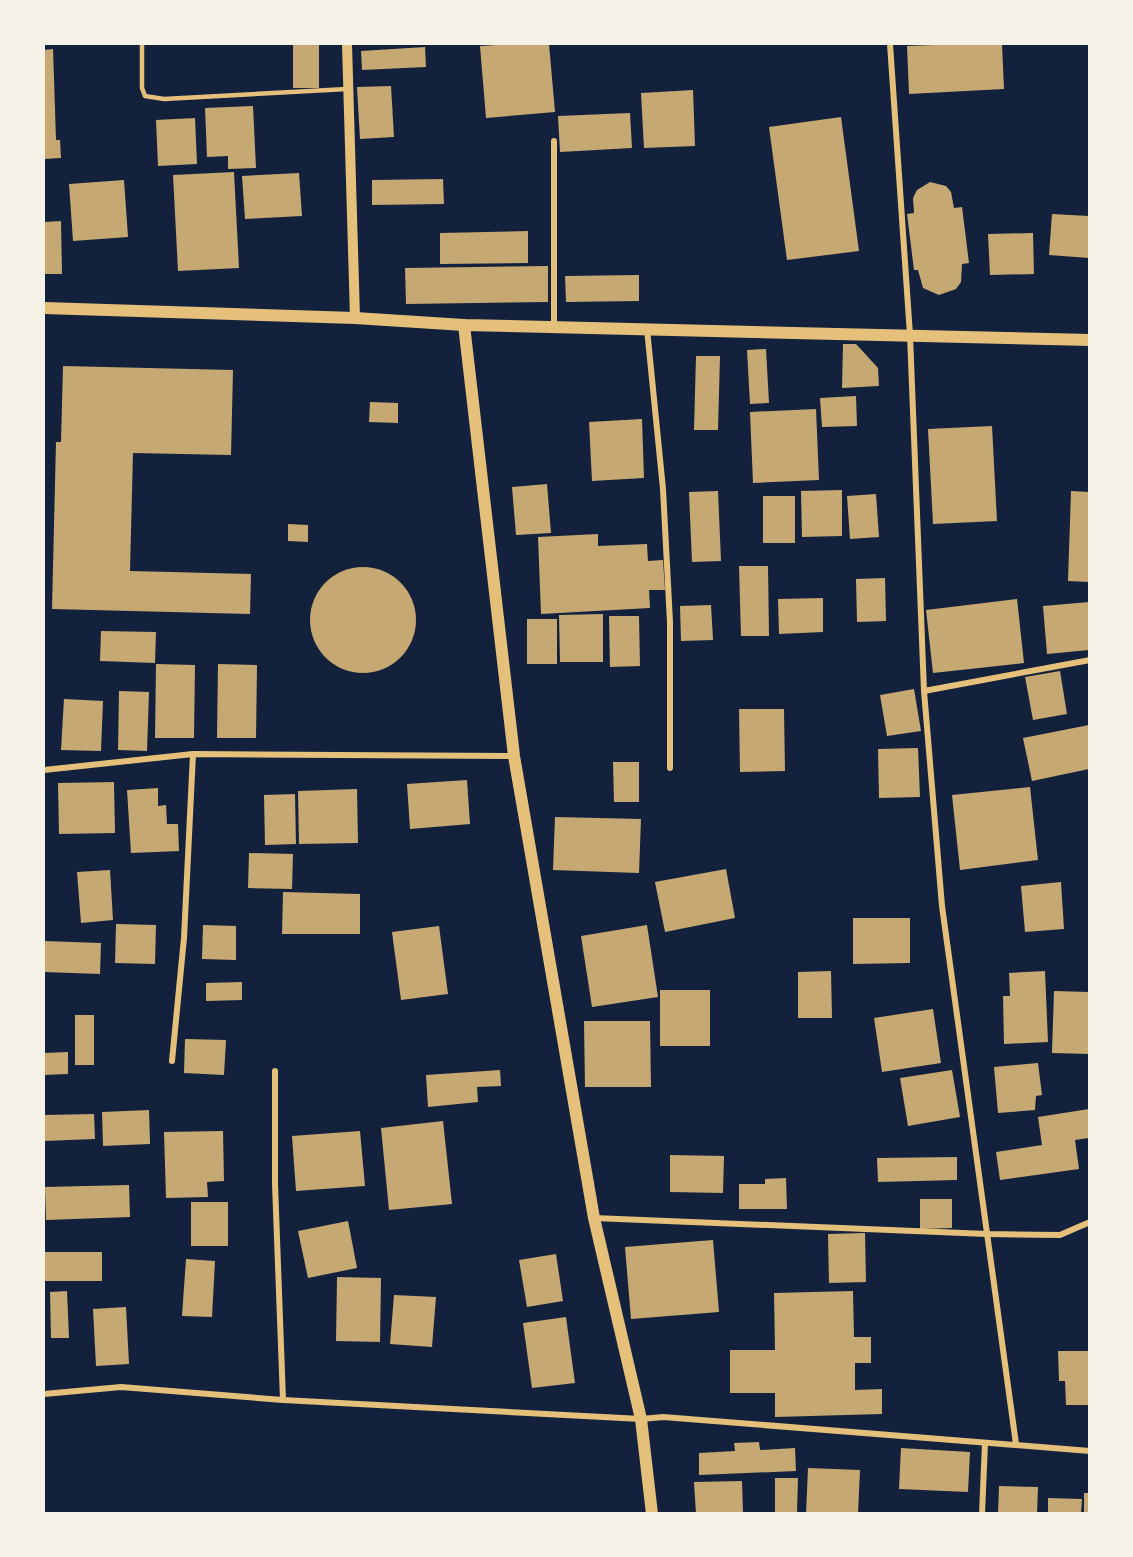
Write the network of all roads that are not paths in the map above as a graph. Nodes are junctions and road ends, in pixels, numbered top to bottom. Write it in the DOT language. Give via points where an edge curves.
graph roads {
  1 [pos="142,44"];
  2 [pos="348,44"];
  3 [pos="890,44"];
  4 [pos="349,89"];
  5 [pos="554,141"];
  6 [pos="44,308"];
  7 [pos="355,318"];
  8 [pos="464,325"];
  9 [pos="554,327"];
  10 [pos="647,328"];
  11 [pos="910,336"];
  12 [pos="1089,340"];
  13 [pos="1089,660"];
  14 [pos="924,691"];
  15 [pos="194,754"];
  16 [pos="514,756"];
  17 [pos="670,768"];
  18 [pos="44,770"];
  19 [pos="172,1061"];
  20 [pos="275,1071"];
  21 [pos="594,1218"];
  22 [pos="1089,1222"];
  23 [pos="987,1234"];
  24 [pos="44,1394"];
  25 [pos="283,1400"];
  26 [pos="641,1419"];
  27 [pos="986,1443"];
  28 [pos="1016,1444"];
  29 [pos="1089,1451"];
  30 [pos="652,1514"];
  31 [pos="982,1514"];
  1 -- 4 [label="lane" via="142,88 146,96 164,99"];
  2 -- 4 [label="street"];
  3 -- 11 [label="street"];
  4 -- 7 [label="street"];
  5 -- 9 [label="street"];
  6 -- 7 [label="main road"];
  7 -- 8 [label="main road"];
  8 -- 9 [label="main road"];
  8 -- 16 [label="main road"];
  9 -- 10 [label="main road"];
  10 -- 11 [label="main road"];
  10 -- 17 [label="street" via="663,489 670,622"];
  11 -- 12 [label="main road"];
  11 -- 14 [label="street"];
  13 -- 14 [label="street"];
  14 -- 23 [label="street" via="942,906"];
  15 -- 16 [label="street"];
  15 -- 18 [label="street"];
  15 -- 19 [label="street"];
  16 -- 21 [label="main road"];
  20 -- 25 [label="street"];
  21 -- 23 [label="street"];
  21 -- 26 [label="main road"];
  22 -- 23 [label="street" via="1060,1235"];
  23 -- 28 [label="street"];
  24 -- 25 [label="street" via="121,1387"];
  25 -- 26 [label="street"];
  26 -- 27 [label="street" via="663,1417"];
  26 -- 30 [label="main road"];
  27 -- 28 [label="street"];
  27 -- 31 [label="street"];
  28 -- 29 [label="street"];
}
